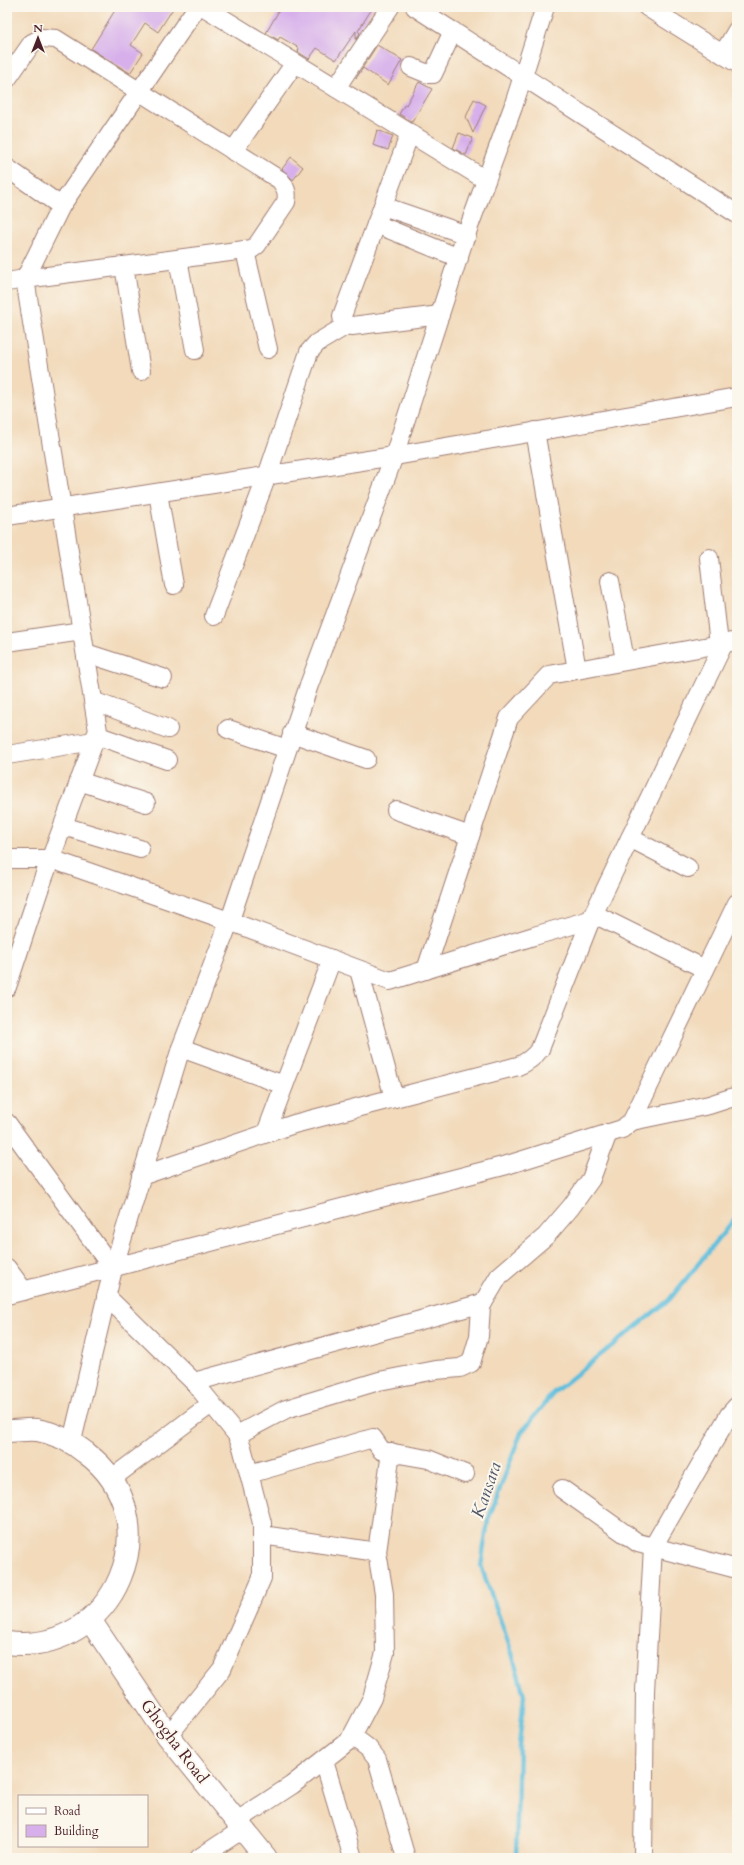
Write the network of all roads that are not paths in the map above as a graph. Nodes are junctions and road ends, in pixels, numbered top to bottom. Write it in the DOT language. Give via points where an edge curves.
graph roads {
  1 [pos="197,7"];
  2 [pos="204,7"];
  3 [pos="390,7"];
  4 [pos="415,7"];
  5 [pos="545,7"];
  6 [pos="647,7"];
  7 [pos="438,14"];
  8 [pos="737,30"];
  9 [pos="453,31"];
  10 [pos="730,59"];
  11 [pos="295,63"];
  12 [pos="411,67"];
  13 [pos="523,76"];
  14 [pos="7,78"];
  15 [pos="336,88"];
  16 [pos="139,92"];
  17 [pos="410,133"];
  18 [pos="233,151"];
  19 [pos="7,168"];
  20 [pos="486,180"];
  21 [pos="61,206"];
  22 [pos="383,206"];
  23 [pos="737,214"];
  24 [pos="376,224"];
  25 [pos="467,235"];
  26 [pos="245,250"];
  27 [pos="459,258"];
  28 [pos="178,259"];
  29 [pos="124,266"];
  30 [pos="25,279"];
  31 [pos="7,282"];
  32 [pos="440,315"];
  33 [pos="347,325"];
  34 [pos="268,349"];
  35 [pos="196,350"];
  36 [pos="141,371"];
  37 [pos="737,397"];
  38 [pos="535,431"];
  39 [pos="394,456"];
  40 [pos="267,476"];
  41 [pos="158,493"];
  42 [pos="63,508"];
  43 [pos="7,516"];
  44 [pos="709,558"];
  45 [pos="610,581"];
  46 [pos="174,585"];
  47 [pos="214,616"];
  48 [pos="82,631"];
  49 [pos="7,642"];
  50 [pos="727,643"];
  51 [pos="86,653"];
  52 [pos="625,660"];
  53 [pos="577,670"];
  54 [pos="163,678"];
  55 [pos="93,701"];
  56 [pos="168,729"];
  57 [pos="228,729"];
  58 [pos="95,738"];
  59 [pos="290,741"];
  60 [pos="7,755"];
  61 [pos="366,759"];
  62 [pos="168,760"];
  63 [pos="79,781"];
  64 [pos="146,803"];
  65 [pos="396,810"];
  66 [pos="63,826"];
  67 [pos="470,836"];
  68 [pos="630,838"];
  69 [pos="140,849"];
  70 [pos="7,859"];
  71 [pos="51,859"];
  72 [pos="688,868"];
  73 [pos="737,902"];
  74 [pos="591,919"];
  75 [pos="229,921"];
  76 [pos="332,959"];
  77 [pos="705,969"];
  78 [pos="359,970"];
  79 [pos="426,970"];
  80 [pos="7,987"];
  81 [pos="181,1048"];
  82 [pos="284,1085"];
  83 [pos="737,1096"];
  84 [pos="394,1098"];
  85 [pos="632,1121"];
  86 [pos="7,1122"];
  87 [pos="266,1133"];
  88 [pos="608,1133"];
  89 [pos="141,1176"];
  90 [pos="7,1268"];
  91 [pos="112,1269"];
  92 [pos="24,1291"];
  93 [pos="7,1295"];
  94 [pos="106,1296"];
  95 [pos="483,1303"];
  96 [pos="194,1382"];
  97 [pos="211,1404"];
  98 [pos="737,1406"];
  99 [pos="7,1431"];
  100 [pos="237,1435"];
  101 [pos="72,1441"];
  102 [pos="391,1452"];
  103 [pos="249,1474"];
  104 [pos="465,1474"];
  105 [pos="111,1479"];
  106 [pos="562,1489"];
  107 [pos="262,1535"];
  108 [pos="652,1547"];
  109 [pos="378,1552"];
  110 [pos="737,1569"];
  111 [pos="90,1620"];
  112 [pos="7,1643"];
  113 [pos="168,1736"];
  114 [pos="352,1736"];
  115 [pos="324,1761"];
  116 [pos="240,1825"];
  117 [pos="199,1858"];
  118 [pos="266,1858"];
  119 [pos="353,1858"];
  120 [pos="406,1858"];
  121 [pos="643,1858"];
  1 -- 16 [label="street"];
  2 -- 11 [label="street"];
  3 -- 15 [label="street"];
  4 -- 7 [label="street"];
  5 -- 13 [label="street"];
  6 -- 10 [label="street"];
  7 -- 9 [label="street"];
  8 -- 10 [label="street"];
  9 -- 12 [label="street" via="434,74"];
  9 -- 13 [label="street"];
  11 -- 15 [label="street"];
  11 -- 18 [label="street"];
  13 -- 20 [label="street"];
  13 -- 23 [label="street"];
  14 -- 16 [label="street" via="32,43 42,38 56,39"];
  15 -- 17 [label="street"];
  16 -- 18 [label="street"];
  16 -- 21 [label="street"];
  17 -- 20 [label="street"];
  17 -- 22 [label="street"];
  18 -- 26 [label="street" via="280,180 287,195 286,202 257,245"];
  19 -- 21 [label="street"];
  20 -- 25 [label="street"];
  21 -- 30 [label="street"];
  22 -- 24 [label="street"];
  22 -- 25 [label="street"];
  24 -- 27 [label="street"];
  24 -- 33 [label="street" via="342,316 343,322"];
  25 -- 27 [label="street"];
  26 -- 28 [label="street"];
  26 -- 34 [label="street"];
  27 -- 32 [label="street"];
  28 -- 29 [label="street"];
  28 -- 35 [label="street"];
  29 -- 30 [label="street"];
  29 -- 36 [label="street"];
  30 -- 31 [label="street"];
  30 -- 42 [label="street"];
  32 -- 33 [label="street"];
  32 -- 39 [label="street"];
  33 -- 40 [label="street" via="317,343 309,352"];
  37 -- 38 [label="street"];
  38 -- 39 [label="street"];
  38 -- 53 [label="street"];
  39 -- 40 [label="street"];
  39 -- 59 [label="street"];
  40 -- 41 [label="street"];
  40 -- 47 [label="street"];
  41 -- 42 [label="street"];
  41 -- 46 [label="street"];
  42 -- 43 [label="street"];
  42 -- 48 [label="street"];
  44 -- 50 [label="street"];
  45 -- 52 [label="street"];
  48 -- 49 [label="street"];
  48 -- 51 [label="street"];
  50 -- 52 [label="street"];
  50 -- 68 [label="street"];
  51 -- 54 [label="street"];
  51 -- 55 [label="street"];
  52 -- 53 [label="street"];
  53 -- 67 [label="street" via="550,675 509,718"];
  55 -- 56 [label="street"];
  55 -- 58 [label="street" via="98,731"];
  57 -- 59 [label="street"];
  58 -- 60 [label="street"];
  58 -- 62 [label="street"];
  58 -- 63 [label="street"];
  59 -- 61 [label="street"];
  59 -- 75 [label="street"];
  63 -- 64 [label="street"];
  63 -- 66 [label="street"];
  65 -- 67 [label="street"];
  66 -- 69 [label="street"];
  66 -- 71 [label="street"];
  67 -- 79 [label="street"];
  68 -- 72 [label="street"];
  68 -- 74 [label="street"];
  70 -- 71 [label="street"];
  71 -- 75 [label="street"];
  71 -- 80 [label="street"];
  73 -- 77 [label="street"];
  74 -- 77 [label="street" via="600,917"];
  74 -- 79 [label="street"];
  74 -- 84 [label="street" via="540,1049 534,1056 518,1066"];
  75 -- 76 [label="street"];
  75 -- 81 [label="street"];
  76 -- 78 [label="street"];
  76 -- 82 [label="street"];
  77 -- 85 [label="street"];
  78 -- 79 [label="street" via="390,981"];
  78 -- 84 [label="street"];
  81 -- 82 [label="street"];
  81 -- 89 [label="street"];
  82 -- 87 [label="street"];
  83 -- 85 [label="street" via="708,1105"];
  84 -- 87 [label="street"];
  85 -- 88 [label="street" via="622,1129"];
  86 -- 91 [label="street"];
  87 -- 89 [label="street"];
  88 -- 91 [label="street" via="507,1165"];
  88 -- 95 [label="street" via="591,1179 571,1207 546,1236 499,1276"];
  89 -- 91 [label="street"];
  90 -- 92 [label="street"];
  91 -- 92 [label="street"];
  91 -- 94 [label="street"];
  92 -- 93 [label="street"];
  94 -- 96 [label="street"];
  94 -- 101 [label="street"];
  95 -- 96 [label="street"];
  95 -- 100 [label="street" via="479,1336 470,1363 460,1368 379,1381 286,1409"];
  96 -- 97 [label="street"];
  97 -- 100 [label="street"];
  97 -- 105 [label="street"];
  98 -- 108 [label="street"];
  99 -- 101 [label="main road" via="37,1430"];
  100 -- 103 [label="street"];
  101 -- 105 [label="main road" via="100,1463"];
  102 -- 103 [label="street" via="382,1451 373,1438"];
  102 -- 104 [label="street" via="428,1459"];
  102 -- 109 [label="street"];
  103 -- 107 [label="street" via="262,1523"];
  105 -- 111 [label="main road" via="120,1492 129,1526 127,1561 114,1593"];
  106 -- 108 [label="street" via="638,1543"];
  107 -- 109 [label="street"];
  107 -- 113 [label="street" via="262,1578 222,1669"];
  108 -- 110 [label="street"];
  108 -- 121 [label="street" via="645,1691"];
  109 -- 114 [label="street" via="384,1594 385,1653 372,1698"];
  111 -- 112 [label="main road" via="69,1634 45,1642"];
  111 -- 113 [label="main road, Ghogha Road"];
  113 -- 116 [label="main road, Ghogha Road"];
  114 -- 115 [label="street"];
  114 -- 120 [label="street" via="378,1759"];
  115 -- 116 [label="street"];
  115 -- 119 [label="street"];
  116 -- 117 [label="street"];
  116 -- 118 [label="main road, Ghogha Road"];
}
